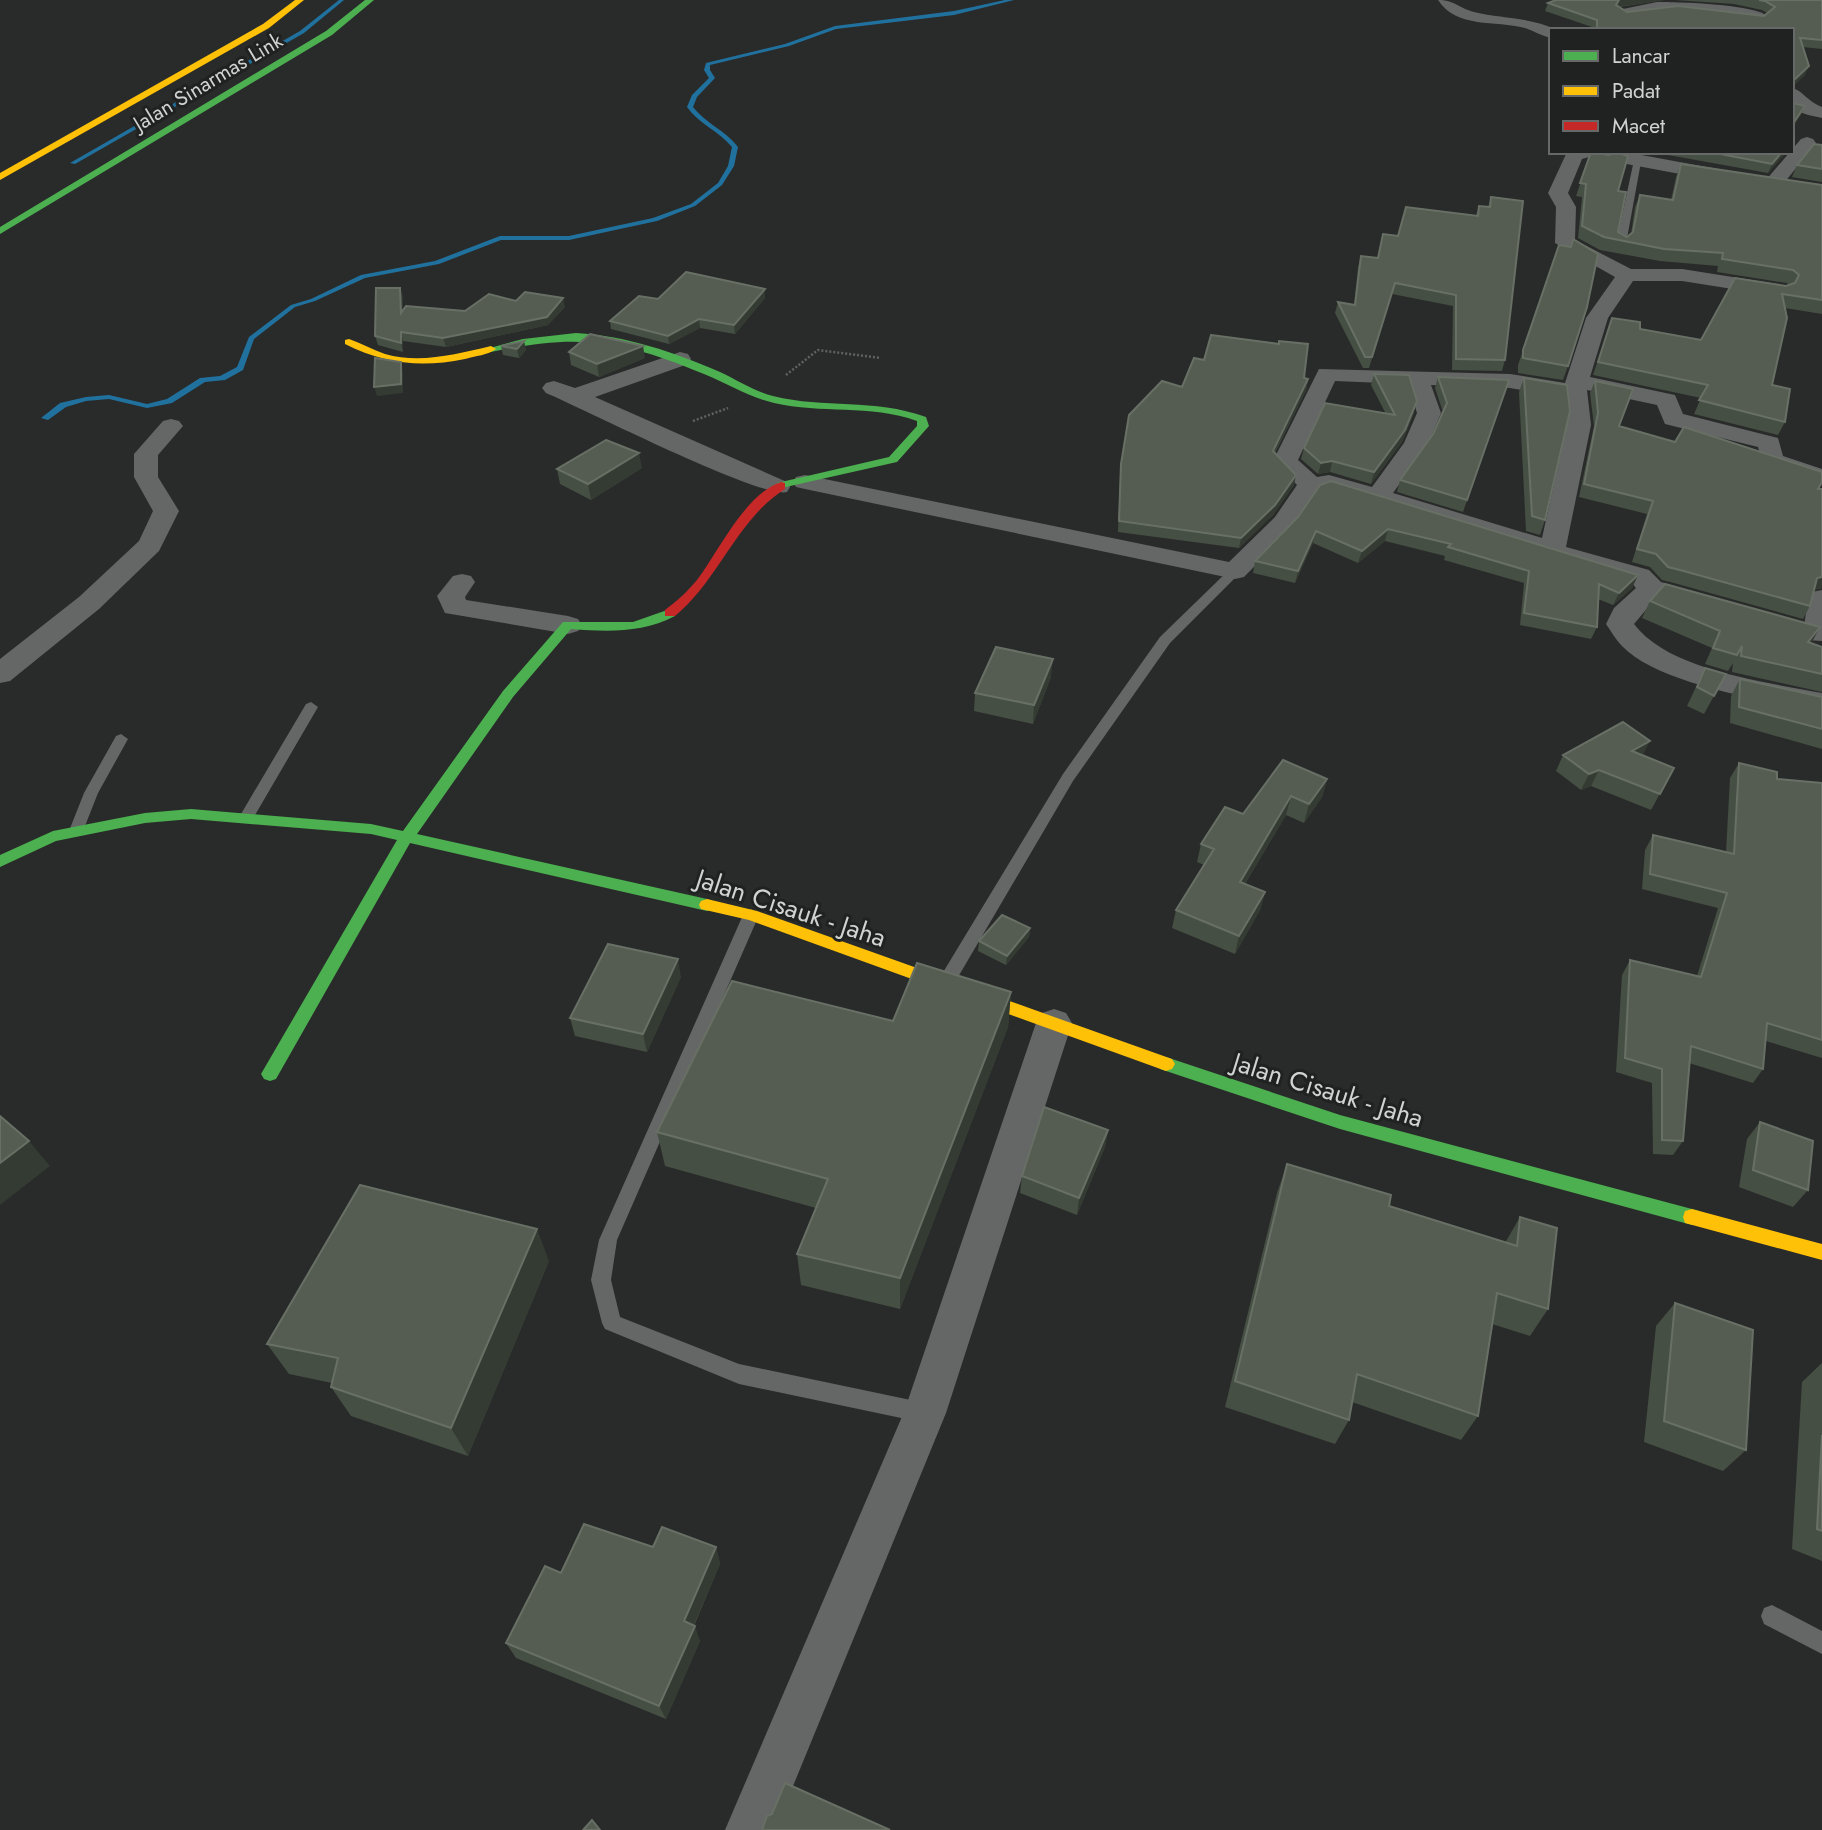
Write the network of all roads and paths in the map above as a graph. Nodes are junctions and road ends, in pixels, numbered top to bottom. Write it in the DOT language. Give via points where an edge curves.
graph roads {
  1 [pos="300,0"];
  2 [pos="370,0"];
  3 [pos="1446,0"];
  4 [pos="1624,13"];
  5 [pos="1762,16"];
  6 [pos="1549,32"];
  7 [pos="1794,95"];
  8 [pos="1822,113"];
  9 [pos="1807,143"];
  10 [pos="1580,154"];
  11 [pos="1602,154"];
  12 [pos="1794,154"];
  13 [pos="1794,154"];
  14 [pos="1637,162"];
  15 [pos="0,179"];
  16 [pos="1760,182"];
  17 [pos="1798,187"];
  18 [pos="63,193"];
  19 [pos="0,231"];
  20 [pos="1621,244"];
  21 [pos="1627,275"];
  22 [pos="1780,290"];
  23 [pos="349,342"];
  24 [pos="680,359"];
  25 [pos="1418,380"];
  26 [pos="1576,387"];
  27 [pos="171,426"];
  28 [pos="1822,477"];
  29 [pos="805,482"];
  30 [pos="1312,485"];
  31 [pos="778,487"];
  32 [pos="1379,495"];
  33 [pos="1552,551"];
  34 [pos="1235,571"];
  35 [pos="462,582"];
  36 [pos="1651,588"];
  37 [pos="1822,598"];
  38 [pos="1727,610"];
  39 [pos="568,625"];
  40 [pos="1810,632"];
  41 [pos="0,674"];
  42 [pos="1822,704"];
  43 [pos="311,707"];
  44 [pos="121,739"];
  45 [pos="246,818"];
  46 [pos="76,831"];
  47 [pos="407,836"];
  48 [pos="0,861"];
  49 [pos="751,915"];
  50 [pos="946,985"];
  51 [pos="1054,1023"];
  52 [pos="270,1074"];
  53 [pos="1549,1179"];
  54 [pos="1610,1212"];
  55 [pos="1822,1252"];
  56 [pos="925,1413"];
  57 [pos="1772,1616"];
  58 [pos="1822,1643"];
  59 [pos="750,1830"];
  1 -- 15 [label="street, Jalan Sinarmas Link" via="266,26"];
  2 -- 18 [label="street, Jalan Sinarmas Link" via="329,33"];
  3 -- 6 [label="street" via="1453,10 1466,15 1525,23"];
  4 -- 5 [label="street" via="1666,4"];
  7 -- 8 [label="street" via="1807,109"];
  9 -- 13 [label="street"];
  10 -- 21 [label="street" via="1574,156 1559,193 1566,207 1565,243"];
  11 -- 14 [label="street"];
  12 -- 16 [label="street"];
  14 -- 16 [label="street"];
  14 -- 20 [label="lane"];
  15 -- 18 [label="street, Jalan Sinarmas Link"];
  16 -- 17 [label="street"];
  18 -- 19 [label="street, Jalan Sinarmas Link"];
  21 -- 22 [label="street" via="1682,275"];
  21 -- 26 [label="street" via="1597,318"];
  23 -- 24 [label="street" via="366,355 416,362 568,335 604,338"];
  24 -- 29 [label="street" via="775,400 895,409 922,419 923,426 904,452 892,460"];
  24 -- 31 [label="street" via="564,392"];
  25 -- 26 [label="street"];
  25 -- 30 [label="street" via="1324,376 1284,461"];
  25 -- 32 [label="street" via="1429,413 1416,444"];
  26 -- 28 [label="street" via="1667,400 1673,419 1769,443 1772,460"];
  26 -- 33 [label="street" via="1579,425"];
  27 -- 41 [label="street" via="146,454 146,477 166,511 149,545 89,603"];
  29 -- 31 [label="street"];
  29 -- 34 [label="street"];
  30 -- 32 [label="street" via="1329,482"];
  30 -- 34 [label="street" via="1284,522"];
  31 -- 39 [label="street" via="763,498 686,600 667,616 634,626"];
  32 -- 33 [label="street"];
  33 -- 36 [label="street" via="1640,576"];
  34 -- 50 [label="lane" via="1165,640 1068,778"];
  35 -- 39 [label="street" via="452,597 455,607"];
  36 -- 38 [label="street"];
  36 -- 42 [label="street" via="1620,624 1625,636 1644,651 1748,688"];
  37 -- 40 [label="street"];
  39 -- 47 [label="street" via="508,694"];
  43 -- 45 [label="lane"];
  44 -- 46 [label="lane" via="90,793"];
  45 -- 46 [label="street, Jalan Cisauk - Jaha" via="191,814"];
  45 -- 47 [label="street, Jalan Cisauk - Jaha"];
  46 -- 48 [label="street, Jalan Cisauk - Jaha" via="30,845"];
  47 -- 49 [label="street, Jalan Cisauk - Jaha"];
  47 -- 52 [label="street"];
  49 -- 50 [label="street, Jalan Cisauk - Jaha"];
  49 -- 56 [label="lane" via="608,1240 601,1280 612,1323 739,1374"];
  50 -- 51 [label="street, Jalan Cisauk - Jaha"];
  51 -- 53 [label="street, Jalan Cisauk - Jaha" via="1340,1122"];
  51 -- 56 [label="street"];
  53 -- 54 [label="street"];
  53 -- 55 [label="street"];
  56 -- 59 [label="street"];
  57 -- 58 [label="lane"];
}
